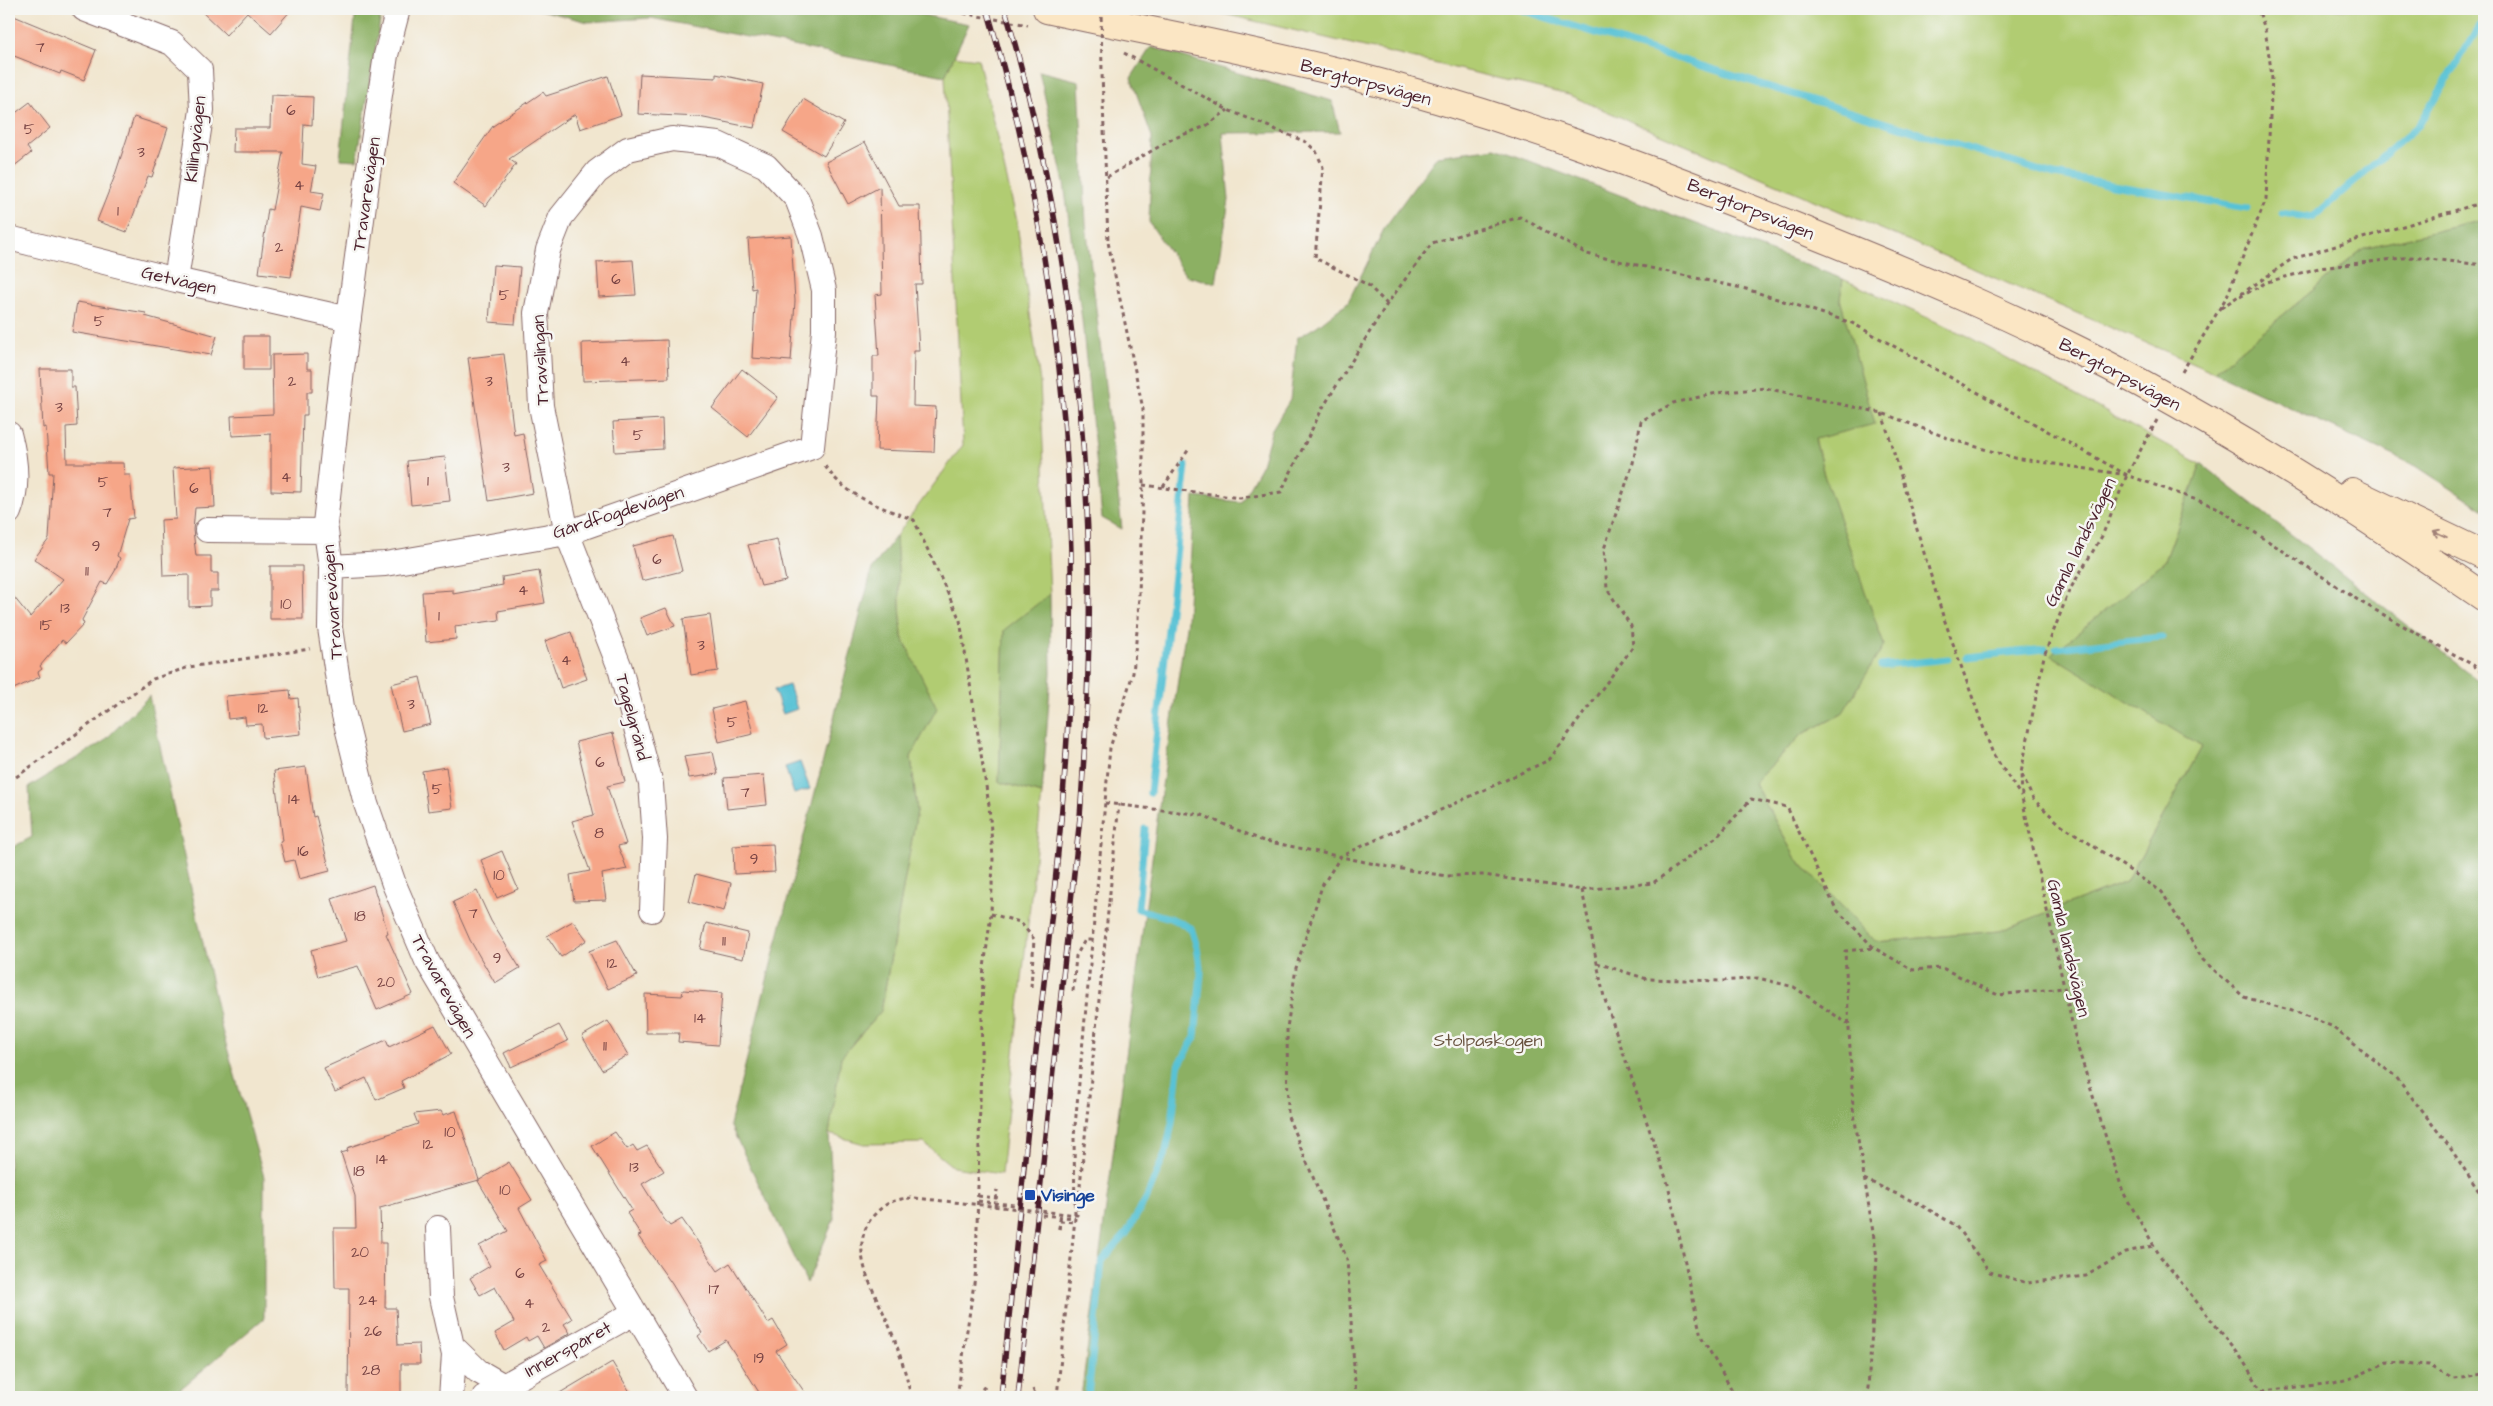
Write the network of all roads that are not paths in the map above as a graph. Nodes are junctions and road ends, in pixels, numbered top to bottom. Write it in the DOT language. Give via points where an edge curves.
graph roads {
  1 [pos="84,9"];
  2 [pos="398,9"];
  3 [pos="1040,17"];
  4 [pos="9,242"];
  5 [pos="176,280"];
  6 [pos="349,319"];
  7 [pos="9,434"];
  8 [pos="2242,440"];
  9 [pos="812,447"];
  10 [pos="9,512"];
  11 [pos="207,530"];
  12 [pos="326,531"];
  13 [pos="567,532"];
  14 [pos="2402,541"];
  15 [pos="2484,555"];
  16 [pos="331,568"];
  17 [pos="2484,576"];
  18 [pos="2484,597"];
  19 [pos="652,910"];
  20 [pos="438,1228"];
  21 [pos="634,1313"];
  22 [pos="452,1346"];
  23 [pos="493,1391"];
  24 [pos="451,1397"];
  25 [pos="685,1397"];
  1 -- 5 [label="street, Killingvägen" via="172,43 200,70 202,110"];
  2 -- 6 [label="street, Travarevägen" via="385,64"];
  3 -- 8 [label="main road, Bergtorpsvägen" via="1347,74 1515,123 1658,171 1898,268 2032,329 2135,380"];
  4 -- 5 [label="street, Getvägen"];
  5 -- 6 [label="street, Getvägen"];
  6 -- 12 [label="street, Travarevägen"];
  7 -- 10 [label="street" via="14,452 15,496"];
  8 -- 14 [label="main road, Bergtorpsvägen"];
  15 -- 8 [label="main road, one-way"];
  9 -- 13 [label="street, Gårdfogdevägen"];
  9 -- 13 [label="street, Travslingan" via="824,331 824,290 811,236 797,199 766,166 718,144 672,139 628,150 597,172 561,217 548,250 536,313 541,406"];
  11 -- 12 [label="street, Travarevägen"];
  12 -- 16 [label="street, Travarevägen"];
  13 -- 16 [label="street, Gårdfogdevägen" via="386,564"];
  13 -- 19 [label="street, Tagelgränd" via="620,668 651,784 655,839"];
  14 -- 17 [label="main road, Bergtorpsvägen"];
  14 -- 18 [label="main road, Bergtorpsvägen"];
  16 -- 21 [label="street, Travarevägen" via="330,628 342,707 366,804 394,884 427,961"];
  20 -- 22 [label="street" via="441,1297"];
  21 -- 23 [label="street, Innerspåret"];
  21 -- 25 [label="street, Travarevägen"];
  22 -- 23 [label="street, Innerspåret" via="478,1370"];
  22 -- 24 [label="street"];
}
